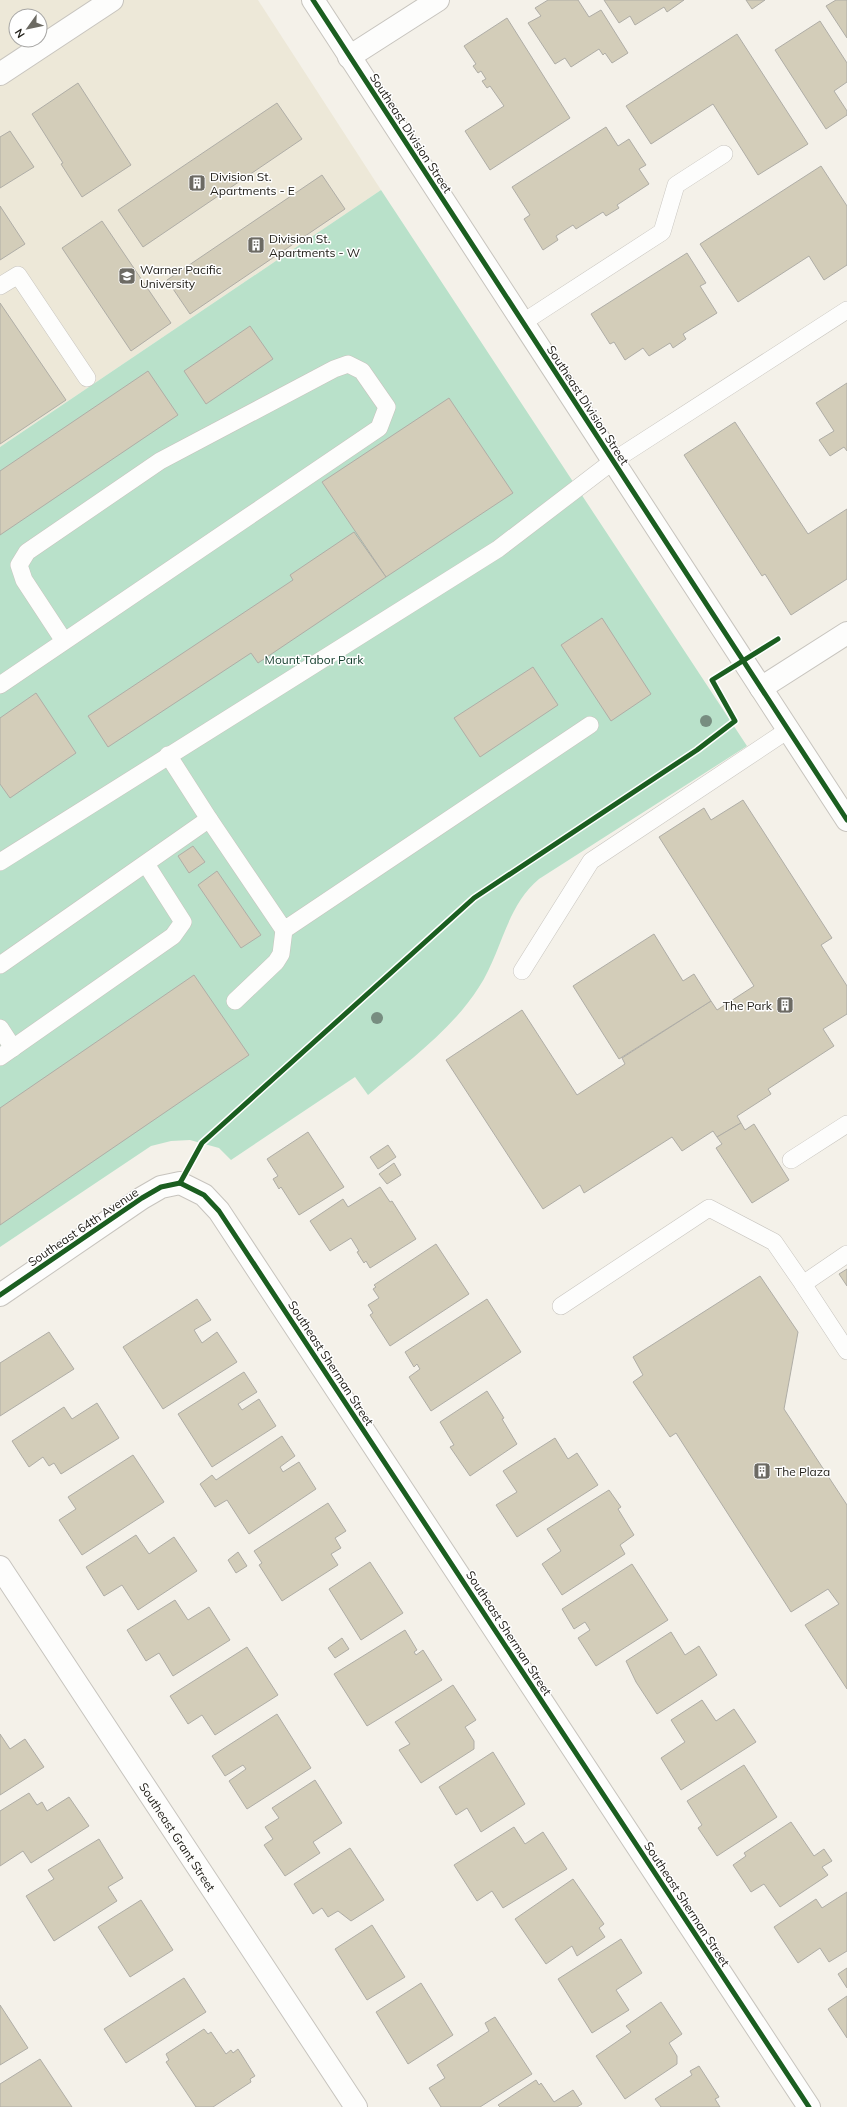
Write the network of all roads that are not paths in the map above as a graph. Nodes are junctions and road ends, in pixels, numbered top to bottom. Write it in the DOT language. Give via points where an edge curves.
graph roads {
  1 [pos="112,0"];
  2 [pos="313,0"];
  3 [pos="438,0"];
  4 [pos="349,57"];
  5 [pos="0,74"];
  6 [pos="724,154"];
  7 [pos="0,286"];
  8 [pos="847,310"];
  9 [pos="522,323"];
  10 [pos="87,378"];
  11 [pos="613,461"];
  12 [pos="847,633"];
  13 [pos="64,641"];
  14 [pos="0,685"];
  15 [pos="761,688"];
  16 [pos="590,725"];
  17 [pos="788,730"];
  18 [pos="168,755"];
  19 [pos="209,819"];
  20 [pos="847,820"];
  21 [pos="0,862"];
  22 [pos="146,864"];
  23 [pos="284,930"];
  24 [pos="0,965"];
  25 [pos="522,971"];
  26 [pos="235,1001"];
  27 [pos="0,1028"];
  28 [pos="6,1052"];
  29 [pos="847,1124"];
  30 [pos="791,1160"];
  31 [pos="180,1183"];
  32 [pos="847,1254"];
  33 [pos="803,1284"];
  34 [pos="0,1295"];
  35 [pos="561,1306"];
  36 [pos="847,1350"];
  37 [pos="0,1567"];
  38 [pos="356,2107"];
  39 [pos="809,2107"];
  1 -- 5 [label="street"];
  2 -- 4 [label="street, Southeast Division Street"];
  3 -- 4 [label="street"];
  4 -- 9 [label="street, Southeast Division Street"];
  6 -- 9 [label="lane" via="676,186 662,232"];
  7 -- 10 [label="lane" via="18,275"];
  8 -- 11 [label="lane"];
  9 -- 11 [label="street, Southeast Division Street"];
  11 -- 15 [label="street, Southeast Division Street"];
  11 -- 18 [label="lane" via="498,549"];
  12 -- 15 [label="street"];
  13 -- 13 [label="lane" via="24,580 20,565 26,552 160,461 334,369 348,364 362,371 387,407 379,428"];
  13 -- 14 [label="lane"];
  15 -- 17 [label="street, Southeast Division Street"];
  16 -- 23 [label="lane"];
  17 -- 20 [label="street, Southeast Division Street"];
  17 -- 25 [label="lane" via="591,862"];
  18 -- 19 [label="lane"];
  18 -- 21 [label="lane"];
  19 -- 22 [label="lane"];
  19 -- 23 [label="lane"];
  22 -- 24 [label="lane"];
  22 -- 28 [label="lane" via="182,922 173,936"];
  23 -- 26 [label="lane" via="281,954 276,962"];
  27 -- 28 [label="lane"];
  29 -- 30 [label="lane"];
  31 -- 34 [label="street, Southeast 64th Avenue" via="161,1187 142,1198"];
  31 -- 39 [label="street, Southeast Sherman Street" via="204,1195 219,1211"];
  32 -- 33 [label="lane"];
  33 -- 35 [label="lane" via="774,1242 709,1208"];
  33 -- 36 [label="lane"];
  37 -- 38 [label="street, Southeast Grant Street"];
}
